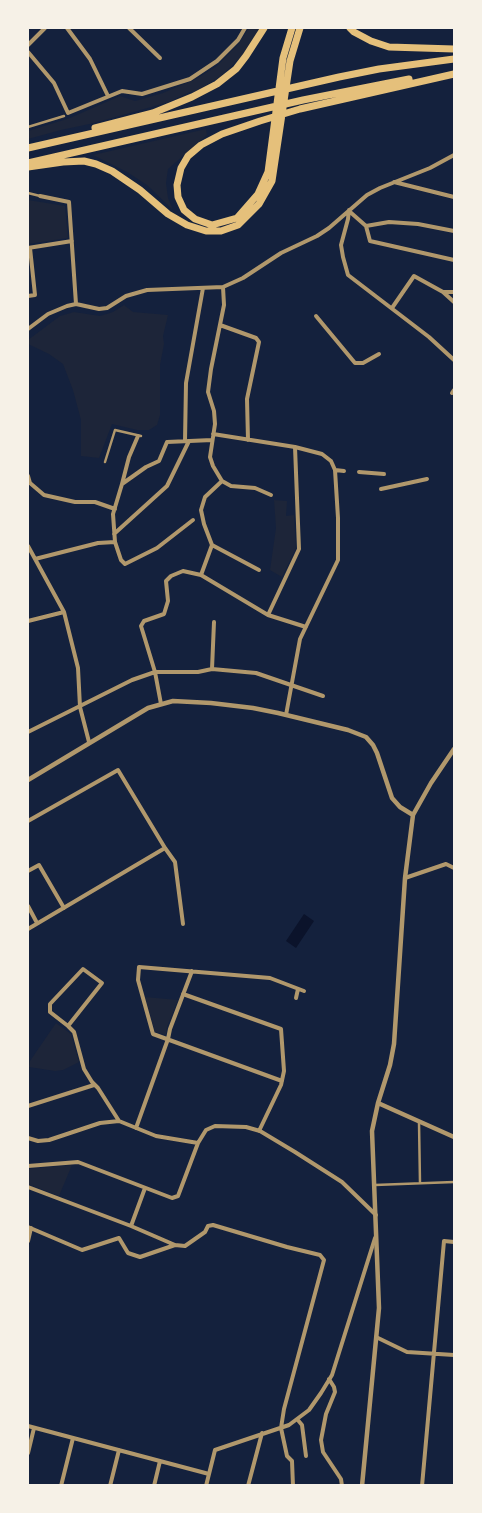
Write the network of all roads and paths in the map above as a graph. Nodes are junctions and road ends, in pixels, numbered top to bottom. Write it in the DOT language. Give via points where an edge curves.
graph roads {
  1 [pos="45,28"];
  2 [pos="67,28"];
  3 [pos="130,28"];
  4 [pos="245,28"];
  5 [pos="264,28"];
  6 [pos="292,28"];
  7 [pos="300,28"];
  8 [pos="350,28"];
  9 [pos="28,45"];
  10 [pos="454,49"];
  11 [pos="28,52"];
  12 [pos="160,58"];
  13 [pos="454,59"];
  14 [pos="454,74"];
  15 [pos="108,96"];
  16 [pos="66,115"];
  17 [pos="28,127"];
  18 [pos="28,147"];
  19 [pos="453,156"];
  20 [pos="28,163"];
  21 [pos="28,167"];
  22 [pos="394,182"];
  23 [pos="28,193"];
  24 [pos="40,196"];
  25 [pos="454,197"];
  26 [pos="349,210"];
  27 [pos="366,226"];
  28 [pos="454,231"];
  29 [pos="72,241"];
  30 [pos="29,248"];
  31 [pos="454,260"];
  32 [pos="223,287"];
  33 [pos="203,288"];
  34 [pos="443,292"];
  35 [pos="454,292"];
  36 [pos="28,296"];
  37 [pos="454,302"];
  38 [pos="76,304"];
  39 [pos="392,308"];
  40 [pos="316,316"];
  41 [pos="220,325"];
  42 [pos="28,329"];
  43 [pos="379,354"];
  44 [pos="454,360"];
  45 [pos="213,434"];
  46 [pos="140,436"];
  47 [pos="212,440"];
  48 [pos="248,440"];
  49 [pos="187,441"];
  50 [pos="295,447"];
  51 [pos="105,462"];
  52 [pos="335,470"];
  53 [pos="344,471"];
  54 [pos="359,472"];
  55 [pos="384,474"];
  56 [pos="28,476"];
  57 [pos="427,480"];
  58 [pos="222,481"];
  59 [pos="122,484"];
  60 [pos="381,489"];
  61 [pos="271,495"];
  62 [pos="115,509"];
  63 [pos="193,520"];
  64 [pos="114,534"];
  65 [pos="115,542"];
  66 [pos="212,545"];
  67 [pos="28,546"];
  68 [pos="35,560"];
  69 [pos="259,570"];
  70 [pos="201,575"];
  71 [pos="64,612"];
  72 [pos="268,615"];
  73 [pos="28,621"];
  74 [pos="214,622"];
  75 [pos="306,628"];
  76 [pos="212,669"];
  77 [pos="154,672"];
  78 [pos="292,686"];
  79 [pos="323,696"];
  80 [pos="161,704"];
  81 [pos="80,707"];
  82 [pos="286,715"];
  83 [pos="28,732"];
  84 [pos="89,742"];
  85 [pos="454,749"];
  86 [pos="28,780"];
  87 [pos="413,815"];
  88 [pos="28,821"];
  89 [pos="164,848"];
  90 [pos="454,868"];
  91 [pos="28,871"];
  92 [pos="405,878"];
  93 [pos="28,906"];
  94 [pos="64,908"];
  95 [pos="37,923"];
  96 [pos="183,924"];
  97 [pos="28,929"];
  98 [pos="192,971"];
  99 [pos="298,989"];
  100 [pos="304,991"];
  101 [pos="183,994"];
  102 [pos="296,998"];
  103 [pos="285,1025"];
  104 [pos="68,1026"];
  105 [pos="281,1029"];
  106 [pos="168,1038"];
  107 [pos="282,1081"];
  108 [pos="95,1085"];
  109 [pos="378,1103"];
  110 [pos="28,1106"];
  111 [pos="119,1121"];
  112 [pos="419,1121"];
  113 [pos="136,1128"];
  114 [pos="259,1131"];
  115 [pos="454,1137"];
  116 [pos="28,1138"];
  117 [pos="198,1143"];
  118 [pos="28,1166"];
  119 [pos="454,1182"];
  120 [pos="420,1183"];
  121 [pos="374,1185"];
  122 [pos="28,1187"];
  123 [pos="145,1188"];
  124 [pos="376,1215"];
  125 [pos="132,1226"];
  126 [pos="29,1227"];
  127 [pos="377,1231"];
  128 [pos="28,1241"];
  129 [pos="454,1242"];
  130 [pos="175,1245"];
  131 [pos="320,1255"];
  132 [pos="326,1255"];
  133 [pos="360,1262"];
  134 [pos="367,1264"];
  135 [pos="376,1338"];
  136 [pos="434,1354"];
  137 [pos="454,1355"];
  138 [pos="329,1379"];
  139 [pos="297,1419"];
  140 [pos="28,1426"];
  141 [pos="34,1428"];
  142 [pos="281,1428"];
  143 [pos="262,1433"];
  144 [pos="74,1438"];
  145 [pos="119,1450"];
  146 [pos="28,1453"];
  147 [pos="306,1456"];
  148 [pos="160,1461"];
  149 [pos="209,1474"];
  150 [pos="61,1486"];
  151 [pos="110,1486"];
  152 [pos="154,1486"];
  153 [pos="206,1486"];
  154 [pos="248,1486"];
  155 [pos="293,1486"];
  156 [pos="342,1486"];
  157 [pos="362,1486"];
  158 [pos="422,1486"];
  1 -- 9 [label="street"];
  2 -- 15 [label="street" via="90,59"];
  3 -- 12 [label="street"];
  4 -- 15 [label="street" via="218,61 190,79 142,94 122,91"];
  5 -- 18 [label="highway" via="236,69 192,97 153,113"];
  6 -- 14 [label="highway" via="284,58 268,172 258,194 238,218 212,225 195,219 184,210 177,185 188,156 202,145 222,134 260,121 300,109"];
  7 -- 21 [label="highway" via="290,61 272,180 260,204 238,224 221,231 206,231 187,225 112,171 84,161"];
  8 -- 10 [label="highway" via="389,47"];
  11 -- 16 [label="street" via="54,83"];
  13 -- 18 [label="highway" via="379,68"];
  14 -- 20 [label="highway" via="384,83"];
  15 -- 16 [label="street"];
  16 -- 17 [label="street"];
  19 -- 22 [label="street"];
  22 -- 25 [label="street"];
  22 -- 26 [label="street" via="367,195"];
  23 -- 24 [label="street"];
  24 -- 29 [label="street" via="69,202"];
  26 -- 27 [label="street"];
  26 -- 32 [label="street" via="317,236"];
  26 -- 39 [label="street" via="341,245 348,275"];
  27 -- 28 [label="street" via="389,222"];
  27 -- 31 [label="street" via="370,241"];
  29 -- 30 [label="street"];
  29 -- 38 [label="street"];
  30 -- 36 [label="street" via="36,295"];
  32 -- 33 [label="street"];
  32 -- 41 [label="street"];
  33 -- 38 [label="street" via="147,290 126,296 107,308"];
  33 -- 49 [label="street" via="186,383"];
  34 -- 35 [label="street"];
  34 -- 37 [label="street"];
  34 -- 39 [label="street" via="414,276"];
  38 -- 42 [label="street" via="59,308"];
  39 -- 44 [label="street"];
  40 -- 43 [label="street" via="355,363 363,364"];
  41 -- 45 [label="street" via="208,392 214,411"];
  41 -- 48 [label="street" via="259,342 247,399"];
  45 -- 47 [label="street"];
  45 -- 48 [label="street"];
  46 -- 51 [label="street" via="115,430"];
  46 -- 59 [label="street" via="129,457"];
  47 -- 49 [label="street"];
  47 -- 58 [label="street" via="212,466"];
  48 -- 50 [label="street"];
  49 -- 59 [label="street" via="167,442 160,461"];
  49 -- 64 [label="street" via="167,486"];
  50 -- 52 [label="street" via="322,454 331,461"];
  50 -- 72 [label="street" via="299,549 281,581"];
  52 -- 53 [label="street"];
  52 -- 75 [label="street" via="338,560"];
  54 -- 55 [label="street"];
  56 -- 62 [label="street" via="30,483 44,495 75,502 95,502"];
  57 -- 60 [label="street"];
  58 -- 61 [label="street"];
  58 -- 66 [label="street" via="205,497 201,510"];
  59 -- 62 [label="street"];
  62 -- 64 [label="street"];
  63 -- 65 [label="street" via="157,548 125,564"];
  64 -- 65 [label="street"];
  65 -- 68 [label="street" via="98,543"];
  66 -- 69 [label="street"];
  66 -- 70 [label="street"];
  67 -- 68 [label="street"];
  68 -- 71 [label="street"];
  70 -- 72 [label="street"];
  70 -- 77 [label="street" via="183,571 171,576 166,582 168,600 164,614 144,621 141,626"];
  71 -- 73 [label="street"];
  71 -- 81 [label="street" via="78,668"];
  72 -- 75 [label="street"];
  74 -- 76 [label="street"];
  75 -- 78 [label="street" via="300,639"];
  76 -- 77 [label="street"];
  76 -- 78 [label="street" via="256,673"];
  77 -- 80 [label="street"];
  77 -- 81 [label="street"];
  78 -- 79 [label="street"];
  78 -- 82 [label="street"];
  80 -- 82 [label="street" via="185,701 211,703"];
  80 -- 84 [label="street" via="132,716"];
  81 -- 83 [label="street"];
  81 -- 84 [label="street"];
  82 -- 87 [label="street" via="366,737 374,744 392,798"];
  84 -- 86 [label="street"];
  85 -- 87 [label="street"];
  87 -- 92 [label="street"];
  88 -- 89 [label="street" via="118,770"];
  89 -- 94 [label="street"];
  89 -- 96 [label="street" via="175,862"];
  90 -- 92 [label="street" via="446,864"];
  91 -- 94 [label="street" via="39,865"];
  92 -- 109 [label="street" via="394,1044"];
  93 -- 95 [label="street"];
  94 -- 95 [label="street"];
  95 -- 97 [label="street"];
  98 -- 99 [label="street" via="270,978"];
  98 -- 101 [label="street"];
  98 -- 106 [label="street" via="139,967 138,980 153,1034"];
  99 -- 100 [label="street"];
  99 -- 102 [label="street"];
  101 -- 105 [label="street"];
  101 -- 106 [label="street"];
  103 -- 105 [label="street"];
  104 -- 104 [label="street" via="102,983 83,969 50,1004 50,1012"];
  104 -- 108 [label="street" via="74,1032 84,1069"];
  105 -- 107 [label="street"];
  106 -- 107 [label="street"];
  106 -- 113 [label="street"];
  107 -- 114 [label="street"];
  108 -- 110 [label="street"];
  108 -- 111 [label="street"];
  109 -- 112 [label="street"];
  109 -- 121 [label="street" via="372,1131"];
  111 -- 113 [label="street"];
  111 -- 116 [label="street" via="100,1123 49,1140"];
  112 -- 115 [label="street"];
  112 -- 120 [label="street"];
  113 -- 117 [label="street" via="156,1136"];
  114 -- 117 [label="street" via="246,1126 215,1126 206,1130"];
  114 -- 124 [label="street" via="342,1182"];
  117 -- 123 [label="street" via="178,1196 172,1198"];
  118 -- 123 [label="street" via="78,1162"];
  119 -- 120 [label="street"];
  120 -- 121 [label="street"];
  121 -- 124 [label="street"];
  122 -- 125 [label="street"];
  123 -- 125 [label="street"];
  124 -- 127 [label="street"];
  125 -- 130 [label="street"];
  126 -- 128 [label="street"];
  126 -- 130 [label="street" via="82,1250 119,1238 128,1253 140,1256"];
  127 -- 134 [label="street"];
  127 -- 135 [label="street" via="379,1308"];
  129 -- 136 [label="street" via="444,1241"];
  130 -- 131 [label="street" via="185,1246 213,1225"];
  131 -- 132 [label="street"];
  131 -- 142 [label="street" via="324,1260"];
  133 -- 134 [label="street"];
  134 -- 138 [label="street"];
  135 -- 136 [label="street" via="406,1352"];
  135 -- 157 [label="street"];
  136 -- 137 [label="street"];
  136 -- 158 [label="street"];
  138 -- 139 [label="street" via="309,1410"];
  138 -- 156 [label="street" via="335,1392 321,1440 323,1452 341,1479"];
  139 -- 142 [label="street"];
  139 -- 147 [label="street" via="302,1425"];
  140 -- 141 [label="street"];
  141 -- 144 [label="street"];
  141 -- 146 [label="street"];
  142 -- 143 [label="street"];
  142 -- 155 [label="street" via="287,1456 292,1461"];
  143 -- 149 [label="street" via="215,1450"];
  143 -- 154 [label="street"];
  144 -- 145 [label="street"];
  144 -- 150 [label="street"];
  145 -- 148 [label="street"];
  145 -- 151 [label="street"];
  148 -- 149 [label="street"];
  148 -- 152 [label="street"];
  149 -- 153 [label="street"];
}
